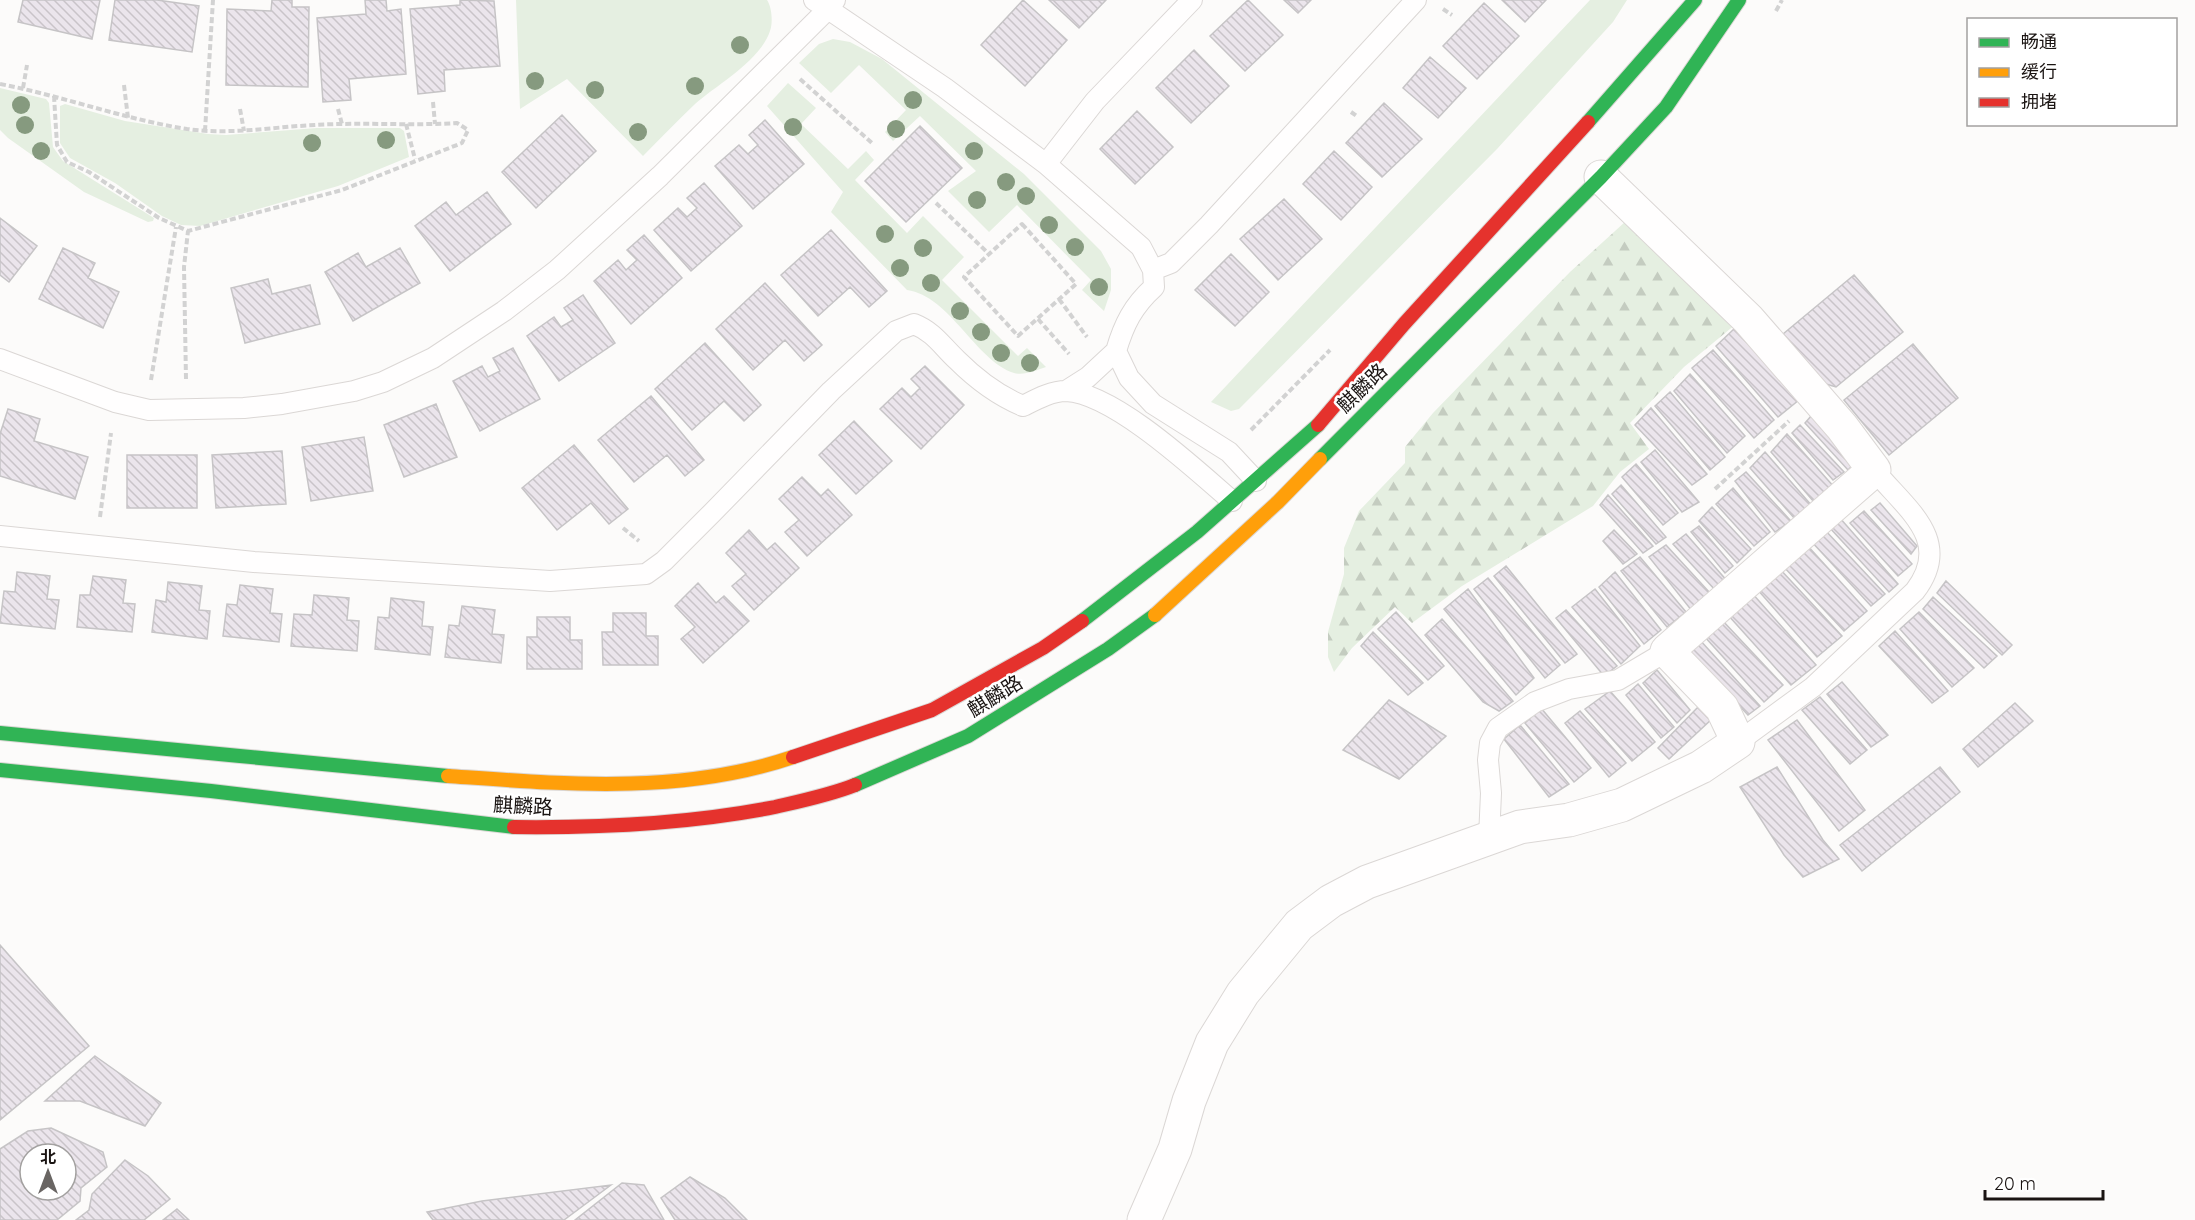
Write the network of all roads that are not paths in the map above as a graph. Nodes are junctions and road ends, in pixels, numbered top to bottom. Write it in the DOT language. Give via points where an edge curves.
graph roads {
  1 [pos="1192,0"];
  2 [pos="1416,0"];
  3 [pos="1695,0"];
  4 [pos="1738,0"];
  5 [pos="826,3"];
  6 [pos="1046,164"];
  7 [pos="1601,177"];
  8 [pos="1153,270"];
  9 [pos="1110,356"];
  10 [pos="0,359"];
  11 [pos="1065,391"];
  12 [pos="1874,470"];
  13 [pos="1256,481"];
  14 [pos="1232,501"];
  15 [pos="0,536"];
  16 [pos="1667,651"];
  17 [pos="0,732"];
  18 [pos="1738,742"];
  19 [pos="0,770"];
  20 [pos="1489,838"];
  21 [pos="1144,1220"];
  1 -- 6 [label="lane" via="1095,101"];
  2 -- 8 [label="lane" via="1209,225 1171,263"];
  3 -- 13 [label="main road, 麒麟路" via="1312,432"];
  4 -- 7 [label="main road, 麒麟路" via="1666,107"];
  5 -- 6 [label="lane"];
  5 -- 10 [label="lane" via="775,62 660,176 557,270 433,358 383,382 282,404 149,410 115,402"];
  6 -- 8 [label="lane" via="1140,247"];
  7 -- 12 [label="street" via="1748,319"];
  7 -- 19 [label="main road, 麒麟路" via="1278,502 1150,619 1108,650 968,736 850,787 728,816 586,828 519,827"];
  8 -- 9 [label="lane" via="1154,287 1137,302"];
  9 -- 11 [label="lane" via="1088,377"];
  9 -- 13 [label="lane" via="1153,404 1229,452"];
  11 -- 14 [label="lane" via="1098,400 1133,420"];
  11 -- 15 [label="lane" via="1023,406 1004,398 958,361 930,330 914,324 896,331 824,397 672,553 646,574 550,581 254,562"];
  12 -- 16 [label="street"];
  12 -- 18 [label="lane" via="1914,517 1931,545 1928,574 1915,591 1813,687"];
  13 -- 14 [label="main road, 麒麟路"];
  14 -- 17 [label="main road, 麒麟路" via="1085,619 1043,648 932,710 826,747 731,772 653,784 513,783"];
  16 -- 18 [label="street" via="1722,708"];
  16 -- 20 [label="lane" via="1618,680 1569,689 1535,702 1498,728 1490,743 1488,760"];
  18 -- 20 [label="street" via="1701,767 1622,805 1520,827"];
  20 -- 21 [label="street" via="1367,882 1331,901 1299,925 1276,950 1212,1043 1175,1149"];
}
